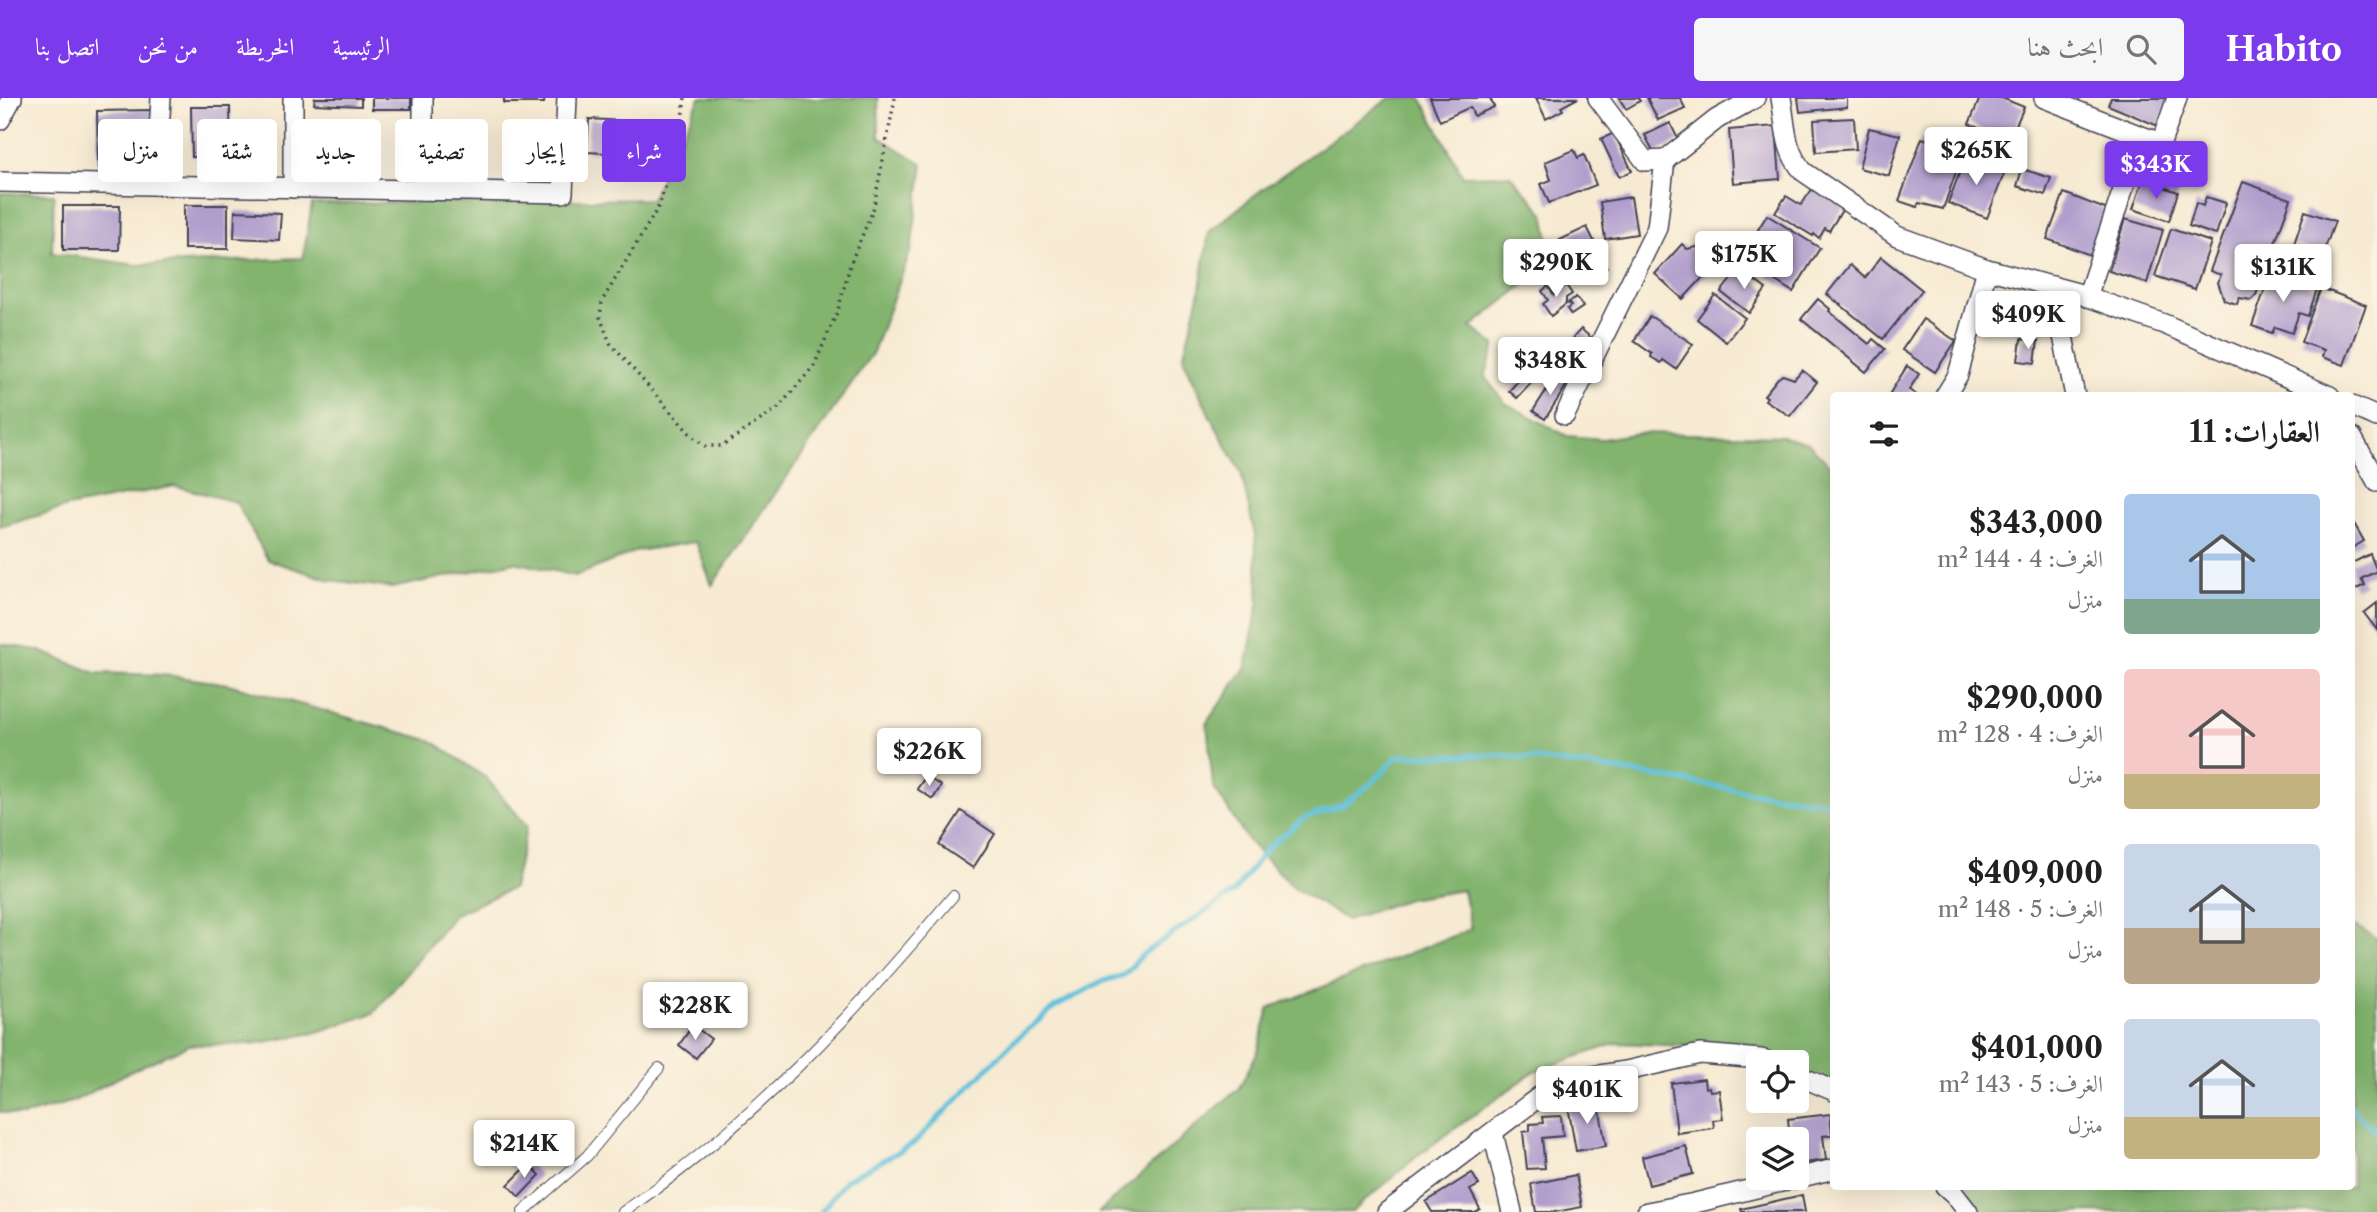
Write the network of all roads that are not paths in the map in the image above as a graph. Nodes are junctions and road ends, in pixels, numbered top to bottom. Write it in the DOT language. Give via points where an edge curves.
graph roads {
  1 [pos="12,98"];
  2 [pos="161,98"];
  3 [pos="293,98"];
  4 [pos="423,98"];
  5 [pos="567,98"];
  6 [pos="1598,98"];
  7 [pos="1755,98"];
  8 [pos="1781,98"];
  9 [pos="2045,98"];
  10 [pos="2177,98"];
  11 [pos="0,120"];
  12 [pos="2141,136"];
  13 [pos="1665,160"];
  14 [pos="0,182"];
  15 [pos="156,185"];
  16 [pos="293,188"];
  17 [pos="423,190"];
  18 [pos="1987,270"];
  19 [pos="2053,286"];
  20 [pos="2087,297"];
  21 [pos="1947,392"];
  22 [pos="2074,392"];
  23 [pos="2322,392"];
  24 [pos="2355,407"];
  25 [pos="1564,415"];
  26 [pos="2377,417"];
  27 [pos="2355,442"];
  28 [pos="2377,482"];
  29 [pos="953,896"];
  30 [pos="1746,1058"];
  31 [pos="659,1068"];
  32 [pos="1809,1080"];
  33 [pos="1830,1089"];
  34 [pos="1493,1133"];
  35 [pos="1830,1170"];
  36 [pos="1950,1190"];
  37 [pos="523,1212"];
  38 [pos="623,1212"];
  39 [pos="1387,1212"];
  40 [pos="1512,1212"];
  41 [pos="1647,1212"];
  42 [pos="1968,1212"];
  1 -- 11 [label="street"];
  2 -- 15 [label="street"];
  3 -- 16 [label="street"];
  4 -- 17 [label="street"];
  5 -- 17 [label="street" via="563,193"];
  6 -- 13 [label="street" via="1645,161"];
  7 -- 13 [label="street"];
  8 -- 18 [label="street" via="1790,153 1804,172 1897,236"];
  9 -- 12 [label="street"];
  10 -- 12 [label="street" via="2161,143"];
  12 -- 20 [label="street"];
  13 -- 25 [label="street" via="1657,228"];
  14 -- 15 [label="street"];
  15 -- 16 [label="street"];
  16 -- 17 [label="street"];
  18 -- 19 [label="street"];
  18 -- 21 [label="street" via="1958,375"];
  19 -- 20 [label="street"];
  19 -- 22 [label="street"];
  20 -- 23 [label="street" via="2164,324"];
  24 -- 26 [label="street"];
  27 -- 28 [label="street"];
  29 -- 38 [label="lane" via="857,1007 752,1111 710,1149"];
  30 -- 34 [label="street" via="1700,1054 1560,1081"];
  31 -- 37 [label="lane" via="587,1156"];
  32 -- 33 [label="street"];
  34 -- 39 [label="street"];
  34 -- 40 [label="street"];
  35 -- 41 [label="street"];
  36 -- 42 [label="street"];
}
